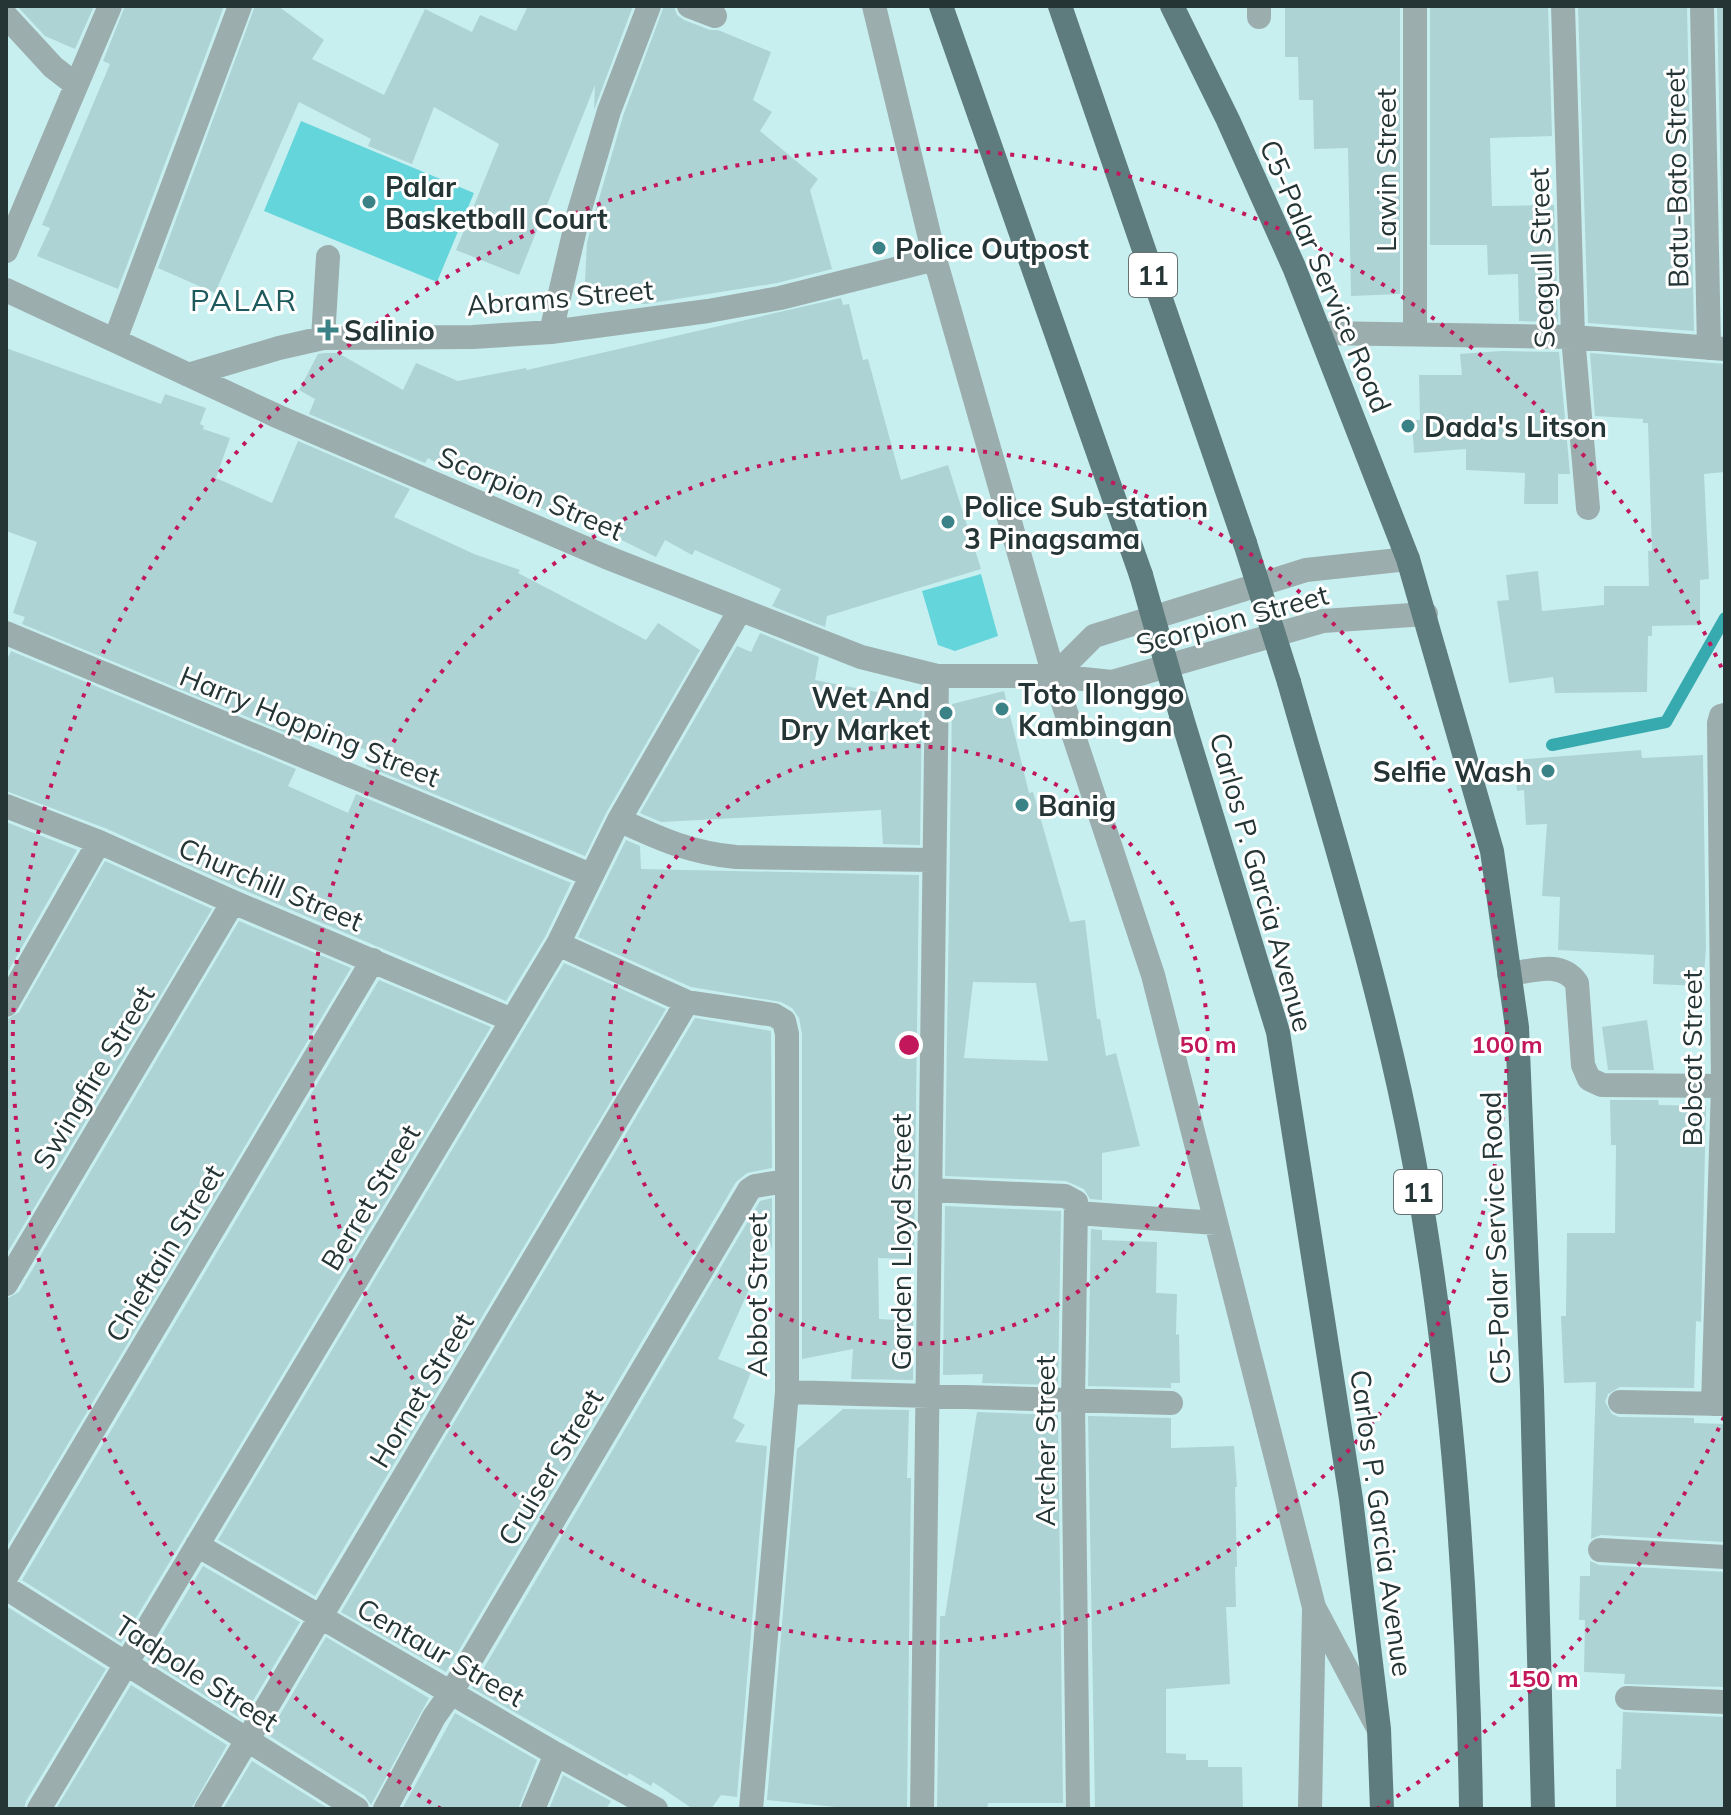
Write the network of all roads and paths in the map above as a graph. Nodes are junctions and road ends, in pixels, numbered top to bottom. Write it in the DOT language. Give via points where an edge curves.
graph roads {
  1 [pos="110,6"];
  2 [pos="240,6"];
  3 [pos="649,6"];
  4 [pos="689,6"];
  5 [pos="874,6"];
  6 [pos="941,6"];
  7 [pos="1060,6"];
  8 [pos="1172,6"];
  9 [pos="1415,6"];
  10 [pos="1563,6"];
  11 [pos="1702,6"];
  12 [pos="6,16"];
  13 [pos="715,16"];
  14 [pos="76,85"];
  15 [pos="6,251"];
  16 [pos="328,257"];
  17 [pos="935,259"];
  18 [pos="6,290"];
  19 [pos="551,332"];
  20 [pos="1320,333"];
  21 [pos="1415,334"];
  22 [pos="1573,337"];
  23 [pos="323,338"];
  24 [pos="115,340"];
  25 [pos="1717,349"];
  26 [pos="188,375"];
  27 [pos="1588,508"];
  28 [pos="1408,559"];
  29 [pos="740,610"];
  30 [pos="1426,614"];
  31 [pos="6,633"];
  32 [pos="937,676"];
  33 [pos="1054,676"];
  34 [pos="1725,715"];
  35 [pos="6,806"];
  36 [pos="619,820"];
  37 [pos="99,842"];
  38 [pos="933,860"];
  39 [pos="591,875"];
  40 [pos="233,902"];
  41 [pos="558,944"];
  42 [pos="373,960"];
  43 [pos="1509,974"];
  44 [pos="687,1002"];
  45 [pos="6,1005"];
  46 [pos="512,1020"];
  47 [pos="1723,1086"];
  48 [pos="786,1181"];
  49 [pos="930,1190"];
  50 [pos="1077,1213"];
  51 [pos="1216,1223"];
  52 [pos="6,1284"];
  53 [pos="787,1392"];
  54 [pos="929,1397"];
  55 [pos="1073,1401"];
  56 [pos="1620,1402"];
  57 [pos="1171,1403"];
  58 [pos="1719,1404"];
  59 [pos="197,1545"];
  60 [pos="1600,1550"];
  61 [pos="1725,1557"];
  62 [pos="6,1577"];
  63 [pos="6,1588"];
  64 [pos="1314,1607"];
  65 [pos="321,1618"];
  66 [pos="126,1663"];
  67 [pos="451,1693"];
  68 [pos="1627,1698"];
  69 [pos="1725,1702"];
  70 [pos="1379,1729"];
  71 [pos="245,1741"];
  72 [pos="556,1754"];
  73 [pos="39,1809"];
  74 [pos="206,1809"];
  75 [pos="357,1809"];
  76 [pos="385,1809"];
  77 [pos="533,1809"];
  78 [pos="656,1809"];
  79 [pos="751,1809"];
  80 [pos="922,1809"];
  81 [pos="1078,1809"];
  82 [pos="1310,1809"];
  83 [pos="1382,1809"];
  84 [pos="1471,1809"];
  85 [pos="1543,1809"];
  1 -- 14 [label="street"];
  2 -- 24 [label="street"];
  3 -- 19 [label="street" via="583,197"];
  4 -- 13 [label="street"];
  5 -- 17 [label="street"];
  6 -- 70 [label="main road, Carlos P. Garcia Avenue, bridge" via="1141,575 1278,1032 1351,1499"];
  7 -- 84 [label="main road, 11, bridge" via="1245,543 1380,1000 1414,1161 1446,1375 1458,1497"];
  8 -- 20 [label="main road, C5-Palar Service Road" via="1228,120"];
  9 -- 21 [label="street, Lawin Street"];
  10 -- 22 [label="street, Seagull Street"];
  11 -- 25 [label="street, Batu-Bato Street"];
  12 -- 14 [label="street"];
  14 -- 15 [label="street"];
  16 -- 23 [label="street"];
  17 -- 19 [label="street, Abrams Street" via="780,298"];
  17 -- 33 [label="street"];
  18 -- 24 [label="street, Scorpion Street"];
  19 -- 23 [label="street, Abrams Street"];
  20 -- 21 [label="street"];
  20 -- 28 [label="main road, C5-Palar Service Road"];
  21 -- 22 [label="street"];
  22 -- 25 [label="street"];
  22 -- 27 [label="street, Seagull Street"];
  23 -- 26 [label="street, Abrams Street"];
  24 -- 26 [label="street, Scorpion Street"];
  26 -- 29 [label="street, Scorpion Street" via="577,545"];
  28 -- 30 [label="main road, C5-Palar Service Road"];
  28 -- 33 [label="street, Scorpion Street" via="1306,570 1094,636"];
  29 -- 32 [label="street, Scorpion Street" via="861,657"];
  29 -- 36 [label="street, Berret Street"];
  30 -- 33 [label="street, Scorpion Street" via="1323,621 1112,682"];
  30 -- 43 [label="main road, C5-Palar Service Road" via="1492,851"];
  31 -- 39 [label="street, Harry Hopping Street"];
  32 -- 33 [label="street, Scorpion Street"];
  32 -- 38 [label="street, Garden Lloyd Street"];
  33 -- 51 [label="street" via="1153,975"];
  34 -- 47 [label="street, Bobcat Street" via="1719,723"];
  35 -- 37 [label="street, Churchill Street"];
  36 -- 38 [label="street" via="705,854"];
  36 -- 39 [label="street, Berret Street"];
  37 -- 40 [label="street, Churchill Street"];
  37 -- 45 [label="street"];
  38 -- 49 [label="street, Garden Lloyd Street"];
  39 -- 41 [label="street, Berret Street"];
  40 -- 42 [label="street, Churchill Street"];
  40 -- 52 [label="street, Swingfire Street"];
  41 -- 44 [label="street, Abbot Street"];
  41 -- 46 [label="street, Berret Street"];
  42 -- 46 [label="street, Churchill Street"];
  42 -- 62 [label="street, Chieftain Street"];
  43 -- 47 [label="street" via="1561,968 1571,974 1577,983 1583,1065 1589,1079 1602,1085"];
  43 -- 85 [label="main road, C5-Palar Service Road" via="1517,1027"];
  44 -- 48 [label="street, Abbot Street" via="784,1021"];
  44 -- 65 [label="street, Hornet Street"];
  46 -- 59 [label="street, Berret Street"];
  47 -- 58 [label="street, Bobcat Street"];
  48 -- 53 [label="street, Abbot Street"];
  48 -- 67 [label="street, Cruiser Street" via="749,1190"];
  49 -- 50 [label="street" via="1065,1196 1076,1202"];
  49 -- 54 [label="street, Garden Lloyd Street"];
  50 -- 51 [label="street"];
  50 -- 55 [label="street, Archer Street"];
  51 -- 64 [label="street"];
  53 -- 54 [label="street"];
  53 -- 79 [label="street, Abbot Street"];
  54 -- 55 [label="street"];
  54 -- 80 [label="street, Garden Lloyd Street"];
  55 -- 57 [label="street"];
  55 -- 81 [label="street, Archer Street"];
  56 -- 58 [label="street"];
  59 -- 65 [label="street, Centaur Street"];
  59 -- 66 [label="street, Berret Street"];
  60 -- 61 [label="street"];
  63 -- 66 [label="street, Tadpole Street"];
  64 -- 70 [label="street"];
  64 -- 82 [label="street"];
  65 -- 67 [label="street, Centaur Street"];
  65 -- 71 [label="street, Hornet Street"];
  66 -- 71 [label="street, Tadpole Street"];
  66 -- 73 [label="street, Berret Street"];
  67 -- 72 [label="street, Centaur Street"];
  67 -- 76 [label="street, Cruiser Street"];
  68 -- 69 [label="street"];
  70 -- 83 [label="main road, Carlos P. Garcia Avenue"];
  71 -- 74 [label="street, Hornet Street"];
  71 -- 75 [label="street, Tadpole Street"];
  72 -- 77 [label="street"];
  72 -- 78 [label="street, Centaur Street"];
}
